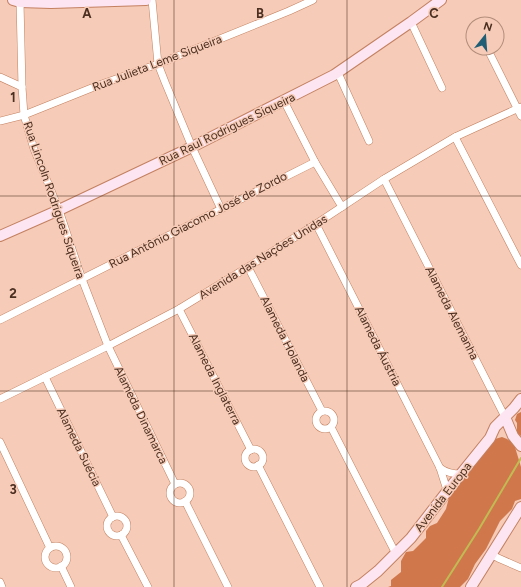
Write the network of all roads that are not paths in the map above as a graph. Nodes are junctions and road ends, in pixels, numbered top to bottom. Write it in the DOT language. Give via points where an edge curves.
graph roads {
  1 [pos="146,0"];
  2 [pos="152,0"];
  3 [pos="314,0"];
  4 [pos="441,0"];
  5 [pos="17,1"];
  6 [pos="411,22"];
  7 [pos="491,56"];
  8 [pos="158,64"];
  9 [pos="338,73"];
  10 [pos="0,77"];
  11 [pos="22,87"];
  12 [pos="442,88"];
  13 [pos="284,101"];
  14 [pos="519,108"];
  15 [pos="24,115"];
  16 [pos="521,116"];
  17 [pos="0,121"];
  18 [pos="456,137"];
  19 [pos="369,141"];
  20 [pos="192,147"];
  21 [pos="315,162"];
  22 [pos="384,179"];
  23 [pos="342,207"];
  24 [pos="221,209"];
  25 [pos="58,210"];
  26 [pos="316,224"];
  27 [pos="0,236"];
  28 [pos="521,265"];
  29 [pos="248,267"];
  30 [pos="82,279"];
  31 [pos="179,309"];
  32 [pos="0,320"];
  33 [pos="108,346"];
  34 [pos="45,377"];
  35 [pos="0,399"];
  36 [pos="521,399"];
  37 [pos="514,408"];
  38 [pos="322,411"];
  39 [pos="505,417"];
  40 [pos="330,427"];
  41 [pos="513,436"];
  42 [pos="490,438"];
  43 [pos="0,442"];
  44 [pos="521,446"];
  45 [pos="251,450"];
  46 [pos="258,466"];
  47 [pos="440,468"];
  48 [pos="461,474"];
  49 [pos="175,484"];
  50 [pos="446,494"];
  51 [pos="184,501"];
  52 [pos="521,507"];
  53 [pos="113,517"];
  54 [pos="121,535"];
  55 [pos="50,548"];
  56 [pos="396,554"];
  57 [pos="491,554"];
  58 [pos="61,566"];
  59 [pos="521,568"];
  60 [pos="0,582"];
  61 [pos="2,587"];
  62 [pos="71,587"];
  63 [pos="148,587"];
  64 [pos="228,587"];
  65 [pos="320,587"];
  66 [pos="356,587"];
  67 [pos="471,587"];
  1 -- 5 [label="street" via="52,3"];
  2 -- 8 [label="street"];
  3 -- 8 [label="street, Rua Julieta Leme Siqueira"];
  4 -- 6 [label="street, Rua Raul Rodrigues Siqueira"];
  5 -- 11 [label="street, Rua Lincoln Rodrigues Siqueira"];
  6 -- 9 [label="street, Rua Raul Rodrigues Siqueira"];
  6 -- 12 [label="street"];
  7 -- 14 [label="street"];
  8 -- 15 [label="street, Rua Julieta Leme Siqueira"];
  8 -- 20 [label="street"];
  9 -- 13 [label="street, Rua Raul Rodrigues Siqueira"];
  9 -- 19 [label="street"];
  10 -- 11 [label="street"];
  11 -- 15 [label="street, Rua Lincoln Rodrigues Siqueira"];
  13 -- 20 [label="street, Rua Raul Rodrigues Siqueira"];
  13 -- 21 [label="street"];
  14 -- 16 [label="street"];
  14 -- 18 [label="street, Avenida das Nações Unidas"];
  15 -- 17 [label="street, Rua Julieta Leme Siqueira"];
  15 -- 25 [label="street, Rua Lincoln Rodrigues Siqueira"];
  18 -- 22 [label="street, Avenida das Nações Unidas"];
  18 -- 28 [label="street"];
  20 -- 24 [label="street"];
  20 -- 25 [label="street, Rua Raul Rodrigues Siqueira"];
  21 -- 23 [label="street"];
  21 -- 24 [label="street, Rua Antônio Giacomo José de Zordo"];
  22 -- 23 [label="street, Avenida das Nações Unidas"];
  22 -- 39 [label="street, Alameda Alemanha"];
  23 -- 26 [label="street, Avenida das Nações Unidas"];
  24 -- 30 [label="street, Rua Antônio Giacomo José de Zordo"];
  25 -- 27 [label="street, Rua Raul Rodrigues Siqueira"];
  25 -- 30 [label="street, Rua Lincoln Rodrigues Siqueira"];
  26 -- 29 [label="street, Avenida das Nações Unidas"];
  26 -- 47 [label="street, Alameda Áustria"];
  29 -- 31 [label="street, Avenida das Nações Unidas"];
  29 -- 38 [label="street, Alameda Holanda"];
  30 -- 32 [label="street, Rua Antônio Giacomo José de Zordo"];
  30 -- 33 [label="street, Rua Lincoln Rodrigues Siqueira"];
  31 -- 33 [label="street, Avenida das Nações Unidas"];
  31 -- 45 [label="street, Alameda Inglaterra"];
  33 -- 34 [label="street, Avenida das Nações Unidas"];
  33 -- 49 [label="street, Alameda Dinamarca"];
  34 -- 35 [label="street, Avenida das Nações Unidas"];
  34 -- 53 [label="street, Alameda Suécia"];
  36 -- 37 [label="street, Avenida Europa"];
  37 -- 39 [label="street, Avenida Europa"];
  37 -- 41 [label="street"];
  38 -- 40 [label="street, Alameda Holanda" via="328,411 334,416 334,422"];
  38 -- 40 [label="street" via="316,418 316,424 324,429"];
  39 -- 41 [label="street, Alameda Alemanha"];
  39 -- 42 [label="street, Avenida Europa" via="495,427"];
  40 -- 56 [label="street, Alameda Holanda"];
  41 -- 42 [label="street" via="503,434"];
  41 -- 44 [label="street, Alameda Alemanha"];
  42 -- 48 [label="street, Avenida Europa"];
  43 -- 55 [label="street"];
  45 -- 46 [label="street, Alameda Inglaterra" via="261,453 263,458"];
  45 -- 46 [label="street, Alameda Inglaterra" via="247,453 246,462 253,467"];
  46 -- 65 [label="street, Alameda Inglaterra"];
  47 -- 48 [label="street" via="451,474"];
  47 -- 50 [label="street, Alameda Áustria"];
  48 -- 50 [label="street, Avenida Europa"];
  49 -- 51 [label="street" via="182,483 187,487 189,493"];
  49 -- 51 [label="street, Alameda Dinamarca" via="170,491 171,498 178,503"];
  50 -- 56 [label="street, Avenida Europa"];
  51 -- 64 [label="street"];
  52 -- 57 [label="street"];
  53 -- 54 [label="street" via="108,521 108,530 112,534"];
  53 -- 54 [label="street, Alameda Suécia" via="120,516 125,520 126,530"];
  54 -- 63 [label="street"];
  55 -- 58 [label="street" via="46,553 48,564 54,567"];
  55 -- 58 [label="street" via="57,546 65,552 65,562"];
  56 -- 66 [label="street, Avenida Europa"];
  57 -- 59 [label="street"];
  57 -- 67 [label="street"];
  58 -- 62 [label="street"];
  60 -- 61 [label="street"];
}
